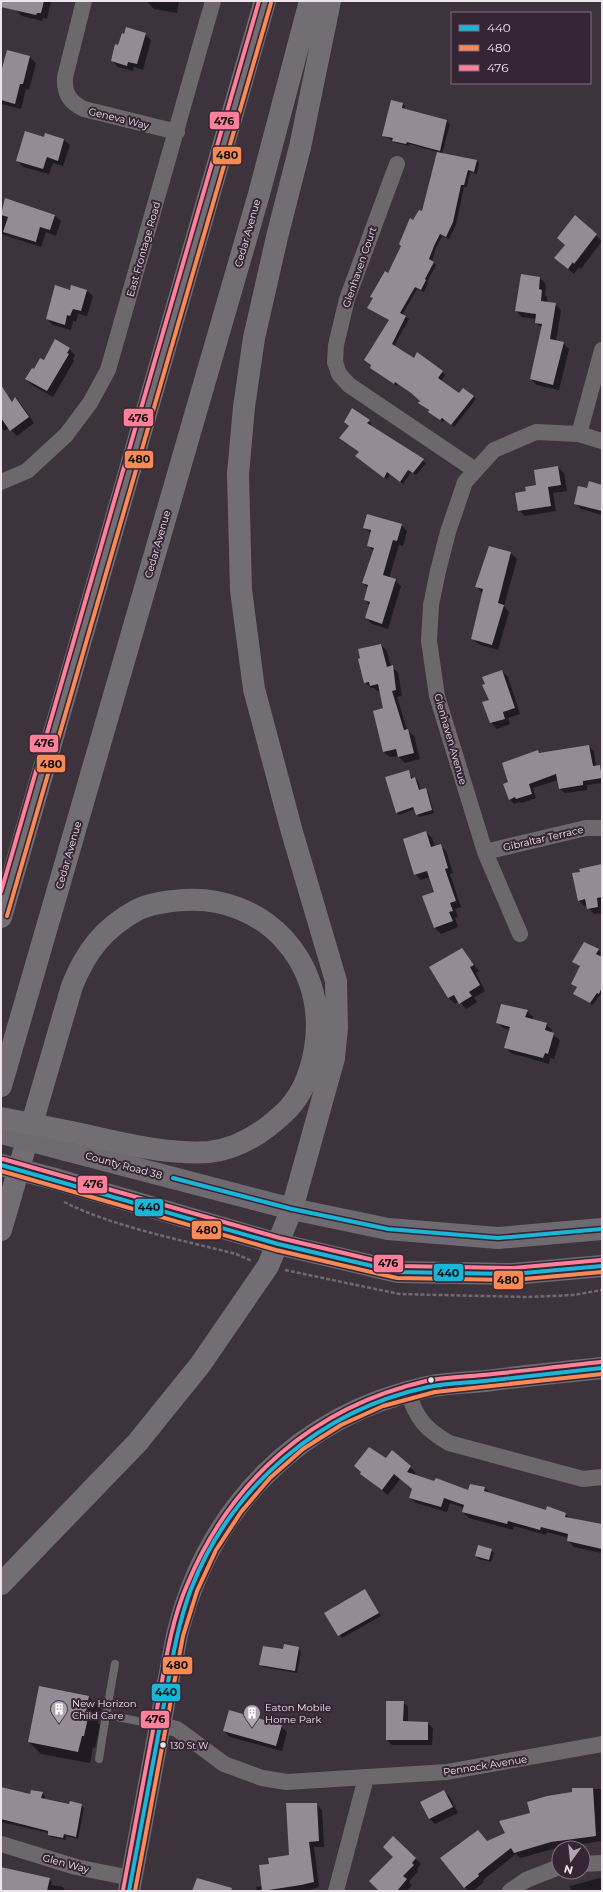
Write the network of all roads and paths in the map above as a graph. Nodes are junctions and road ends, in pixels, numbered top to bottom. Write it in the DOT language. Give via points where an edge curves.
graph roads {
  1 [pos="84,1"];
  2 [pos="213,1"];
  3 [pos="265,1"];
  4 [pos="310,1"];
  5 [pos="330,1"];
  6 [pos="177,132"];
  7 [pos="397,164"];
  8 [pos="602,350"];
  9 [pos="579,434"];
  10 [pos="602,440"];
  11 [pos="475,470"];
  12 [pos="1,482"];
  13 [pos="602,828"];
  14 [pos="485,852"];
  15 [pos="2,912"];
  16 [pos="520,934"];
  17 [pos="1,1086"];
  18 [pos="1,1118"];
  19 [pos="1,1133"];
  20 [pos="68,1141"];
  21 [pos="1,1165"];
  22 [pos="292,1209"];
  23 [pos="602,1229"];
  24 [pos="1,1230"];
  25 [pos="278,1244"];
  26 [pos="602,1266"];
  27 [pos="602,1368"];
  28 [pos="408,1392"];
  29 [pos="602,1477"];
  30 [pos="1,1584"];
  31 [pos="115,1664"];
  32 [pos="106,1715"];
  33 [pos="160,1726"];
  34 [pos="602,1744"];
  35 [pos="99,1759"];
  36 [pos="366,1778"];
  37 [pos="1,1844"];
  38 [pos="602,1863"];
  39 [pos="591,1864"];
  40 [pos="551,1870"];
  41 [pos="130,1885"];
  42 [pos="336,1891"];
  43 [pos="510,1891"];
  1 -- 6 [label="street, Geneva Way" via="65,77 67,97 84,109"];
  2 -- 6 [label="street, East Frontage Road"];
  3 -- 15 [label="highway"];
  4 -- 17 [label="highway, Cedar Avenue" via="259,194"];
  5 -- 22 [label="highway" via="300,148 254,338 238,474 241,590 254,689 292,832 336,981 337,1028 334,1058"];
  6 -- 12 [label="street, East Frontage Road" via="108,370 90,402 66,435 27,471"];
  7 -- 11 [label="street, Glenhaven Court" via="347,299 336,345 335,362 349,385"];
  8 -- 9 [label="street"];
  9 -- 10 [label="street, Glenhaven Avenue"];
  9 -- 11 [label="street, Glenhaven Avenue" via="536,432 494,450"];
  11 -- 14 [label="street, Glenhaven Avenue" via="465,482 447,538 431,605 429,641 437,696"];
  13 -- 14 [label="street, Gibraltar Terrace" via="586,828"];
  14 -- 16 [label="street, Glenhaven Avenue"];
  18 -- 20 [label="highway, bridge"];
  19 -- 20 [label="main road, County Road 38, bridge"];
  20 -- 22 [label="main road, County Road 38"];
  20 -- 24 [label="highway" via="177,1152 210,1152 234,1146 258,1134 278,1119 295,1101 308,1076 318,1027 314,995 305,970 290,946 272,927 250,913 224,902 196,899 168,901 138,910 113,926 96,943 81,963 72,986"];
  21 -- 25 [label="main road, bridge"];
  22 -- 23 [label="main road, County Road 38" via="388,1229 498,1238"];
  22 -- 25 [label="highway"];
  25 -- 26 [label="main road" via="398,1272 513,1274"];
  25 -- 30 [label="highway" via="268,1266 200,1365 137,1443"];
  27 -- 28 [label="main road" via="428,1387"];
  28 -- 29 [label="street" via="423,1424 449,1443 582,1479"];
  28 -- 33 [label="main road" via="383,1399 319,1430 293,1448 258,1480 232,1511 202,1562 186,1604"];
  31 -- 32 [label="lane"];
  32 -- 33 [label="lane"];
  32 -- 35 [label="lane"];
  33 -- 36 [label="street, Pennock Avenue" via="177,1730 224,1764 262,1778 287,1782"];
  33 -- 41 [label="main road"];
  34 -- 36 [label="street, Pennock Avenue" via="447,1772"];
  36 -- 42 [label="street"];
  37 -- 41 [label="street, Glen Way"];
  38 -- 39 [label="street"];
  40 -- 43 [label="street" via="526,1880"];
}
